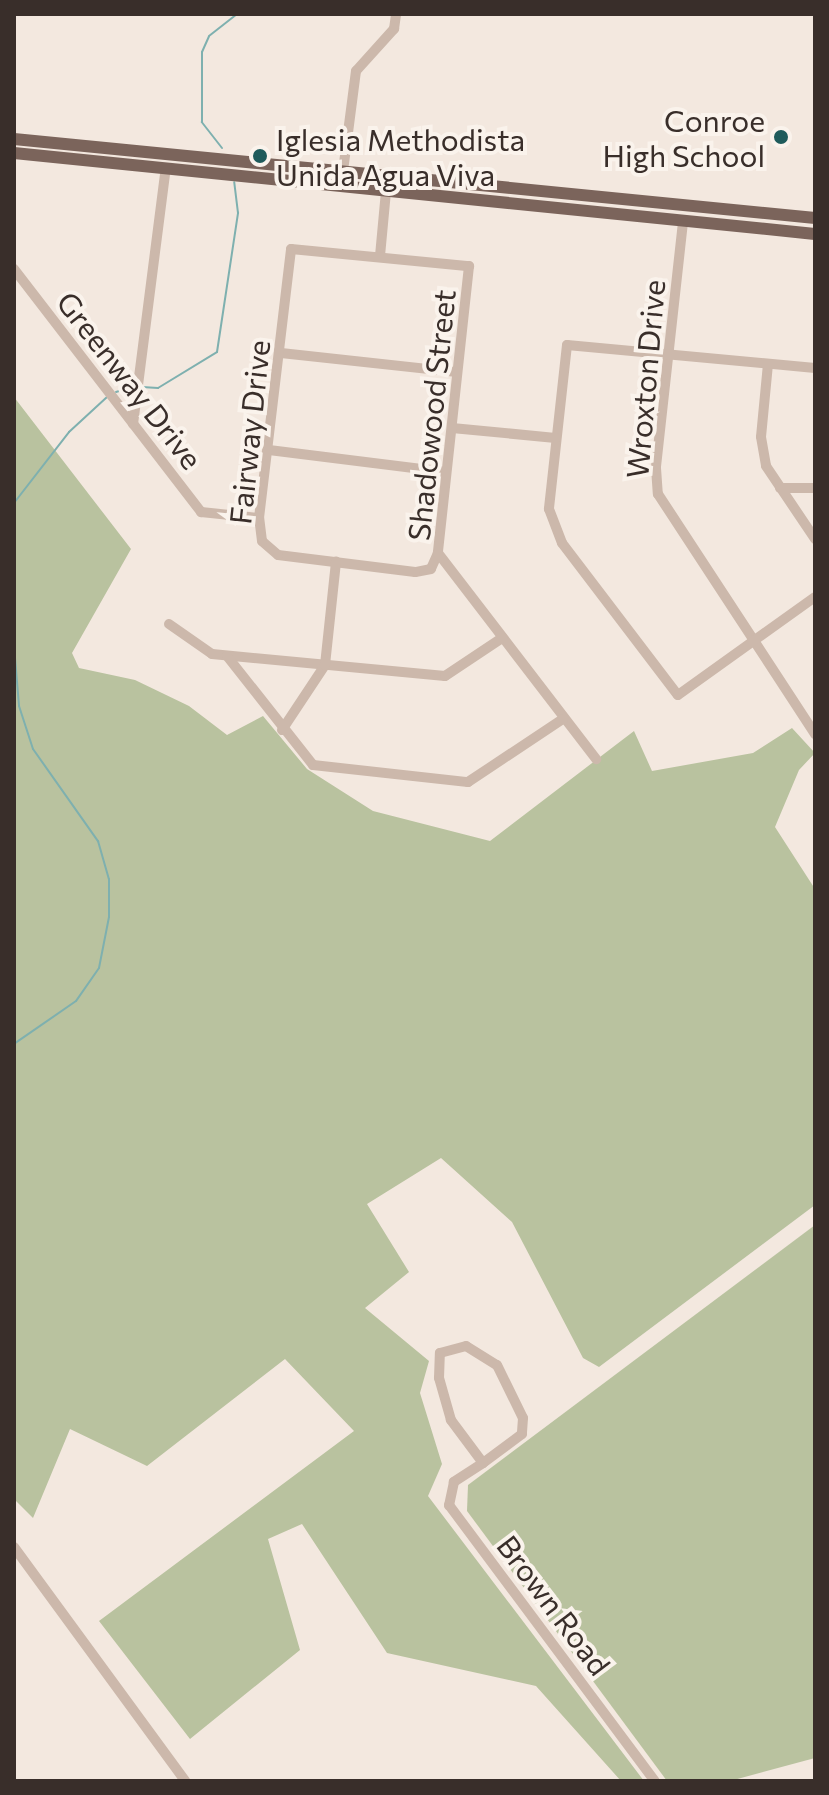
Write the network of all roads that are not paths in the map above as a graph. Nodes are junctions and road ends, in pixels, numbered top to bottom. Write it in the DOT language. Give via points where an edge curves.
graph roads {
  1 [pos="396,14"];
  2 [pos="14,139"];
  3 [pos="14,153"];
  4 [pos="245,162"];
  5 [pos="166,168"];
  6 [pos="343,171"];
  7 [pos="268,179"];
  8 [pos="459,183"];
  9 [pos="386,191"];
  10 [pos="563,193"];
  11 [pos="485,200"];
  12 [pos="735,210"];
  13 [pos="632,216"];
  14 [pos="815,218"];
  15 [pos="683,222"];
  16 [pos="815,234"];
  17 [pos="380,256"];
  18 [pos="14,269"];
  19 [pos="281,353"];
  20 [pos="669,354"];
  21 [pos="768,364"];
  22 [pos="815,368"];
  23 [pos="457,372"];
  24 [pos="133,424"];
  25 [pos="452,428"];
  26 [pos="556,438"];
  27 [pos="269,450"];
  28 [pos="446,472"];
  29 [pos="780,488"];
  30 [pos="815,488"];
  31 [pos="259,518"];
  32 [pos="812,524"];
  33 [pos="815,539"];
  34 [pos="438,553"];
  35 [pos="336,562"];
  36 [pos="815,597"];
  37 [pos="169,624"];
  38 [pos="502,638"];
  39 [pos="753,643"];
  40 [pos="227,656"];
  41 [pos="325,665"];
  42 [pos="563,719"];
  43 [pos="282,730"];
  44 [pos="815,734"];
  45 [pos="596,759"];
  46 [pos="483,1463"];
  47 [pos="14,1547"];
  48 [pos="185,1781"];
  49 [pos="655,1781"];
  1 -- 6 [label="street" via="394,29 356,71"];
  2 -- 4 [label="main road"];
  3 -- 5 [label="main road"];
  4 -- 5 [label="main road" via="234,166 175,160"];
  4 -- 6 [label="main road"];
  5 -- 7 [label="main road"];
  5 -- 24 [label="street"];
  6 -- 7 [label="main road" via="337,179"];
  6 -- 8 [label="main road"];
  7 -- 9 [label="main road"];
  8 -- 9 [label="main road" via="396,182"];
  8 -- 10 [label="main road"];
  9 -- 11 [label="main road"];
  9 -- 17 [label="street"];
  10 -- 11 [label="main road" via="555,201"];
  10 -- 12 [label="main road"];
  11 -- 13 [label="main road"];
  12 -- 13 [label="main road" via="722,214 644,207"];
  12 -- 14 [label="main road"];
  13 -- 15 [label="main road"];
  15 -- 16 [label="main road"];
  15 -- 20 [label="street, Wroxton Drive"];
  17 -- 19 [label="street, Fairway Drive" via="291,249"];
  17 -- 23 [label="street, Shadowood Street" via="469,266"];
  18 -- 24 [label="street, Greenway Drive"];
  19 -- 23 [label="street"];
  19 -- 27 [label="street, Fairway Drive"];
  20 -- 21 [label="street"];
  20 -- 26 [label="street" via="567,345"];
  20 -- 39 [label="street, Wroxton Drive" via="656,468 658,494"];
  21 -- 22 [label="street"];
  21 -- 29 [label="street" via="762,450"];
  23 -- 25 [label="street, Shadowood Street"];
  24 -- 31 [label="street, Greenway Drive" via="201,512"];
  25 -- 26 [label="street"];
  25 -- 28 [label="street, Shadowood Street"];
  26 -- 39 [label="street" via="549,509 555,533 678,695"];
  27 -- 28 [label="street"];
  27 -- 31 [label="street, Fairway Drive"];
  28 -- 34 [label="street, Shadowood Street"];
  29 -- 30 [label="street"];
  29 -- 32 [label="street"];
  31 -- 35 [label="street, Fairway Drive" via="266,549"];
  32 -- 33 [label="street"];
  34 -- 35 [label="street" via="424,572"];
  34 -- 38 [label="street, Shadowood Street"];
  35 -- 41 [label="street"];
  36 -- 39 [label="street"];
  37 -- 40 [label="street" via="202,651"];
  38 -- 41 [label="street" via="445,676"];
  38 -- 42 [label="street, Shadowood Street"];
  39 -- 44 [label="street, Wroxton Drive"];
  40 -- 41 [label="street"];
  40 -- 43 [label="street"];
  41 -- 43 [label="street"];
  42 -- 43 [label="street" via="468,782 313,765"];
  42 -- 45 [label="street, Shadowood Street"];
  46 -- 46 [label="street, Brown Road" via="522,1434 523,1418 497,1365 478,1349 446,1348 437,1361 446,1409"];
  46 -- 49 [label="street, Brown Road" via="454,1482 449,1505"];
  47 -- 48 [label="street"];
}
